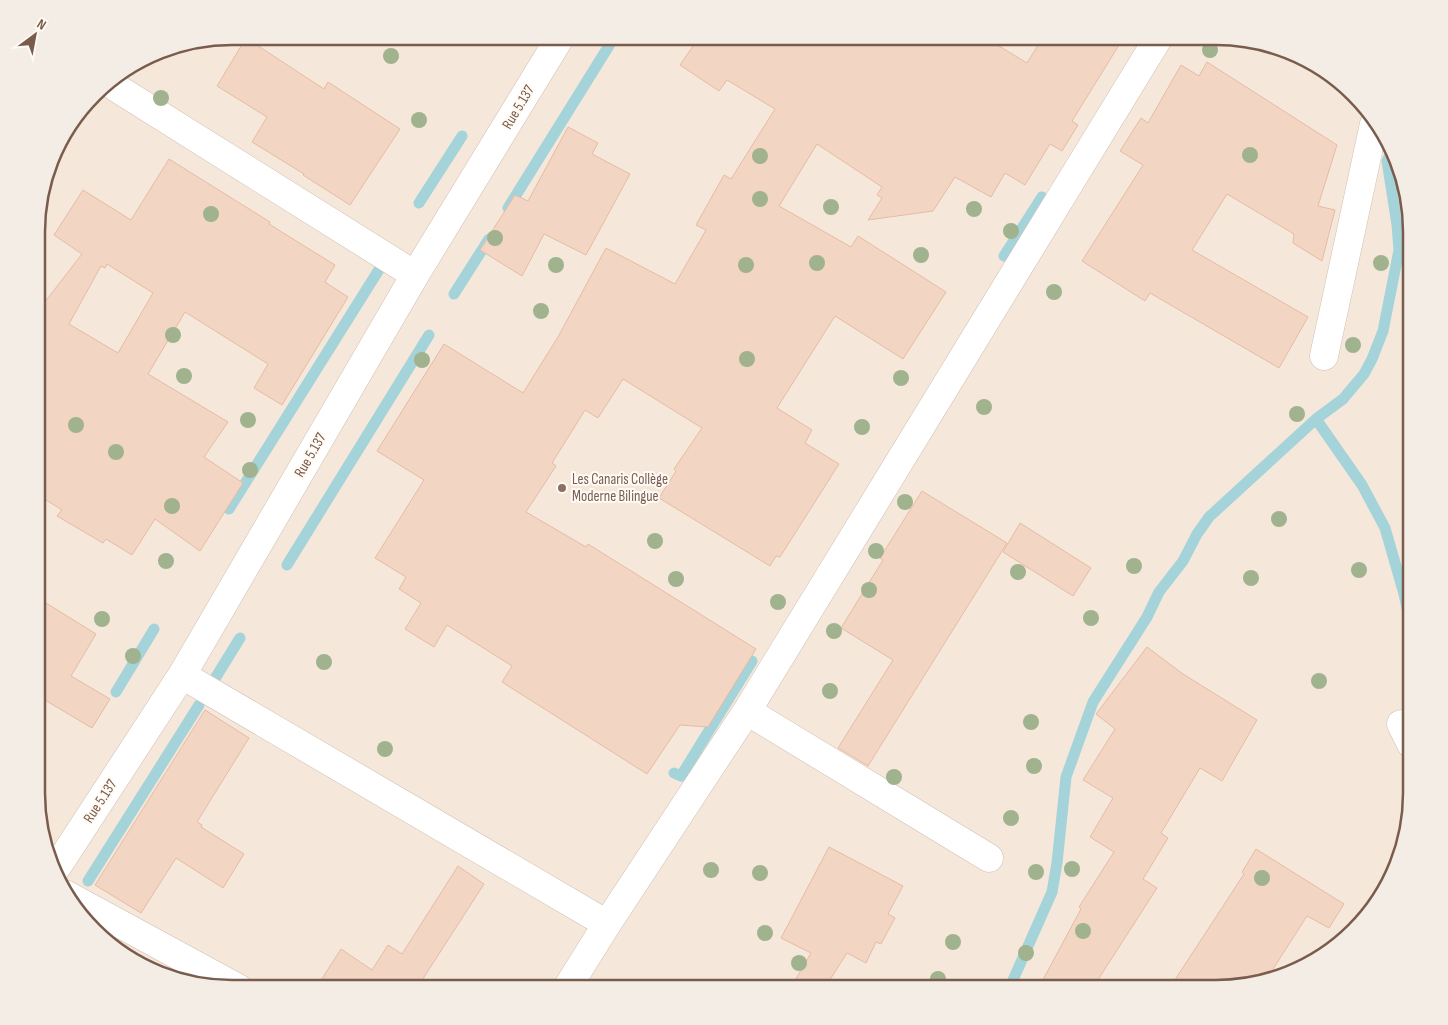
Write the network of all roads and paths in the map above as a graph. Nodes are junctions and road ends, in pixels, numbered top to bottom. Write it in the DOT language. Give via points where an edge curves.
graph roads {
  1 [pos="556,45"];
  2 [pos="1154,45"];
  3 [pos="115,87"];
  4 [pos="1373,130"];
  5 [pos="415,275"];
  6 [pos="1324,356"];
  7 [pos="182,675"];
  8 [pos="746,710"];
  9 [pos="989,858"];
  10 [pos="59,864"];
  11 [pos="81,902"];
  12 [pos="607,924"];
  13 [pos="224,980"];
  14 [pos="572,980"];
  1 -- 5 [label="street, Rue 5.137"];
  2 -- 8 [label="street"];
  3 -- 5 [label="street"];
  4 -- 6 [label="street"];
  5 -- 7 [label="street, Rue 5.137"];
  7 -- 10 [label="street, Rue 5.137"];
  7 -- 12 [label="street"];
  8 -- 9 [label="street"];
  8 -- 12 [label="street"];
  11 -- 13 [label="street"];
  12 -- 14 [label="street"];
}
